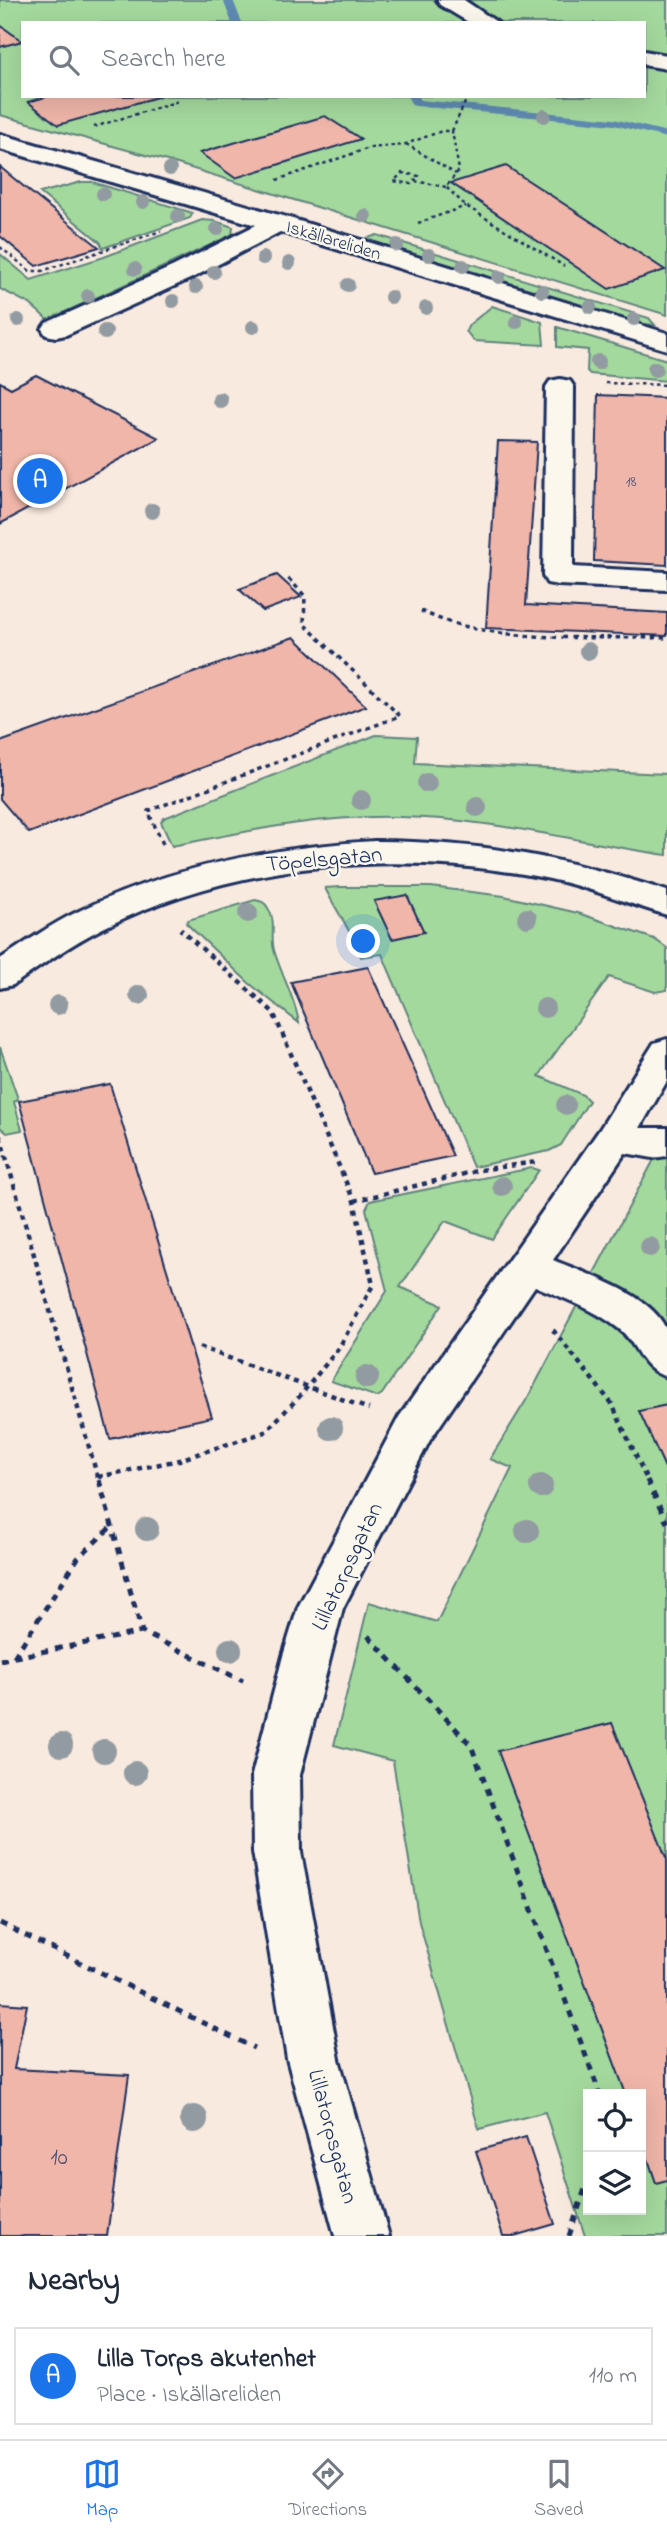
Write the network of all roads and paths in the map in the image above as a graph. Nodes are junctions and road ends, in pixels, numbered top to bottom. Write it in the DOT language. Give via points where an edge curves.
graph roads {
  1 [pos="448,0"];
  2 [pos="484,21"];
  3 [pos="646,58"];
  4 [pos="667,62"];
  5 [pos="467,98"];
  6 [pos="179,101"];
  7 [pos="452,131"];
  8 [pos="0,141"];
  9 [pos="406,144"];
  10 [pos="44,155"];
  11 [pos="456,174"];
  12 [pos="415,181"];
  13 [pos="446,187"];
  14 [pos="466,206"];
  15 [pos="229,210"];
  16 [pos="277,222"];
  17 [pos="409,226"];
  18 [pos="167,229"];
  19 [pos="0,247"];
  20 [pos="567,268"];
  21 [pos="56,329"];
  22 [pos="667,342"];
  23 [pos="600,382"];
  24 [pos="667,385"];
  25 [pos="560,387"];
  26 [pos="287,578"];
  27 [pos="667,581"];
  28 [pos="421,611"];
  29 [pos="667,638"];
  30 [pos="163,845"];
  31 [pos="667,903"];
  32 [pos="174,924"];
  33 [pos="0,976"];
  34 [pos="667,1052"];
  35 [pos="0,1136"];
  36 [pos="667,1142"];
  37 [pos="604,1153"];
  38 [pos="354,1201"];
  39 [pos="517,1281"];
  40 [pos="199,1346"];
  41 [pos="667,1361"];
  42 [pos="307,1387"];
  43 [pos="375,1412"];
  44 [pos="98,1477"];
  45 [pos="667,1523"];
  46 [pos="112,1526"];
  47 [pos="321,1606"];
  48 [pos="142,1632"];
  49 [pos="14,1657"];
  50 [pos="0,1660"];
  51 [pos="295,1707"];
  52 [pos="0,1923"];
  53 [pos="313,2059"];
  54 [pos="598,2089"];
  55 [pos="583,2195"];
  56 [pos="362,2236"];
  57 [pos="569,2236"];
  1 -- 2 [label="street"];
  3 -- 4 [label="street"];
  5 -- 7 [label="path"];
  6 -- 10 [label="path" via="89,129"];
  7 -- 9 [label="path"];
  7 -- 11 [label="path"];
  8 -- 10 [label="street, Iskällareliden"];
  9 -- 11 [label="path"];
  9 -- 15 [label="path" via="369,148 277,180"];
  10 -- 15 [label="street, Iskällareliden"];
  11 -- 13 [label="path"];
  12 -- 12 [label="path" via="411,184 394,181 402,173 419,176"];
  12 -- 13 [label="path"];
  13 -- 14 [label="path"];
  14 -- 17 [label="path"];
  14 -- 20 [label="path"];
  15 -- 16 [label="street, Iskällareliden"];
  16 -- 21 [label="street"];
  16 -- 22 [label="street, Iskällareliden"];
  18 -- 19 [label="path" via="42,271 30,271"];
  23 -- 24 [label="path"];
  25 -- 27 [label="street" via="558,576"];
  26 -- 30 [label="path" via="305,596 304,624 400,716 148,811"];
  28 -- 29 [label="path" via="430,618 483,631"];
  31 -- 33 [label="street, Töpelsgatan" via="550,868 456,853 393,851 282,859 126,903 89,920"];
  32 -- 38 [label="path" via="273,1012"];
  34 -- 37 [label="street, Lillatorpsgatan"];
  35 -- 44 [label="path"];
  36 -- 37 [label="street"];
  37 -- 38 [label="path" via="480,1170"];
  37 -- 39 [label="street, Lillatorpsgatan"];
  38 -- 42 [label="path" via="373,1286 339,1348"];
  39 -- 41 [label="street" via="597,1295 635,1318"];
  39 -- 45 [label="path" via="612,1404"];
  39 -- 47 [label="street, Lillatorpsgatan" via="414,1429"];
  40 -- 42 [label="path"];
  42 -- 43 [label="path"];
  42 -- 44 [label="path" via="265,1432 179,1460"];
  44 -- 46 [label="path"];
  46 -- 48 [label="path"];
  46 -- 49 [label="path" via="78,1558"];
  47 -- 51 [label="street, Lillatorpsgatan"];
  47 -- 54 [label="path" via="352,1620 471,1745"];
  48 -- 49 [label="path"];
  48 -- 51 [label="path"];
  49 -- 50 [label="path"];
  51 -- 53 [label="street, Lillatorpsgatan" via="276,1775 277,1852"];
  52 -- 53 [label="path" via="261,2052"];
  53 -- 56 [label="street, Lillatorpsgatan"];
  55 -- 57 [label="path"];
}
